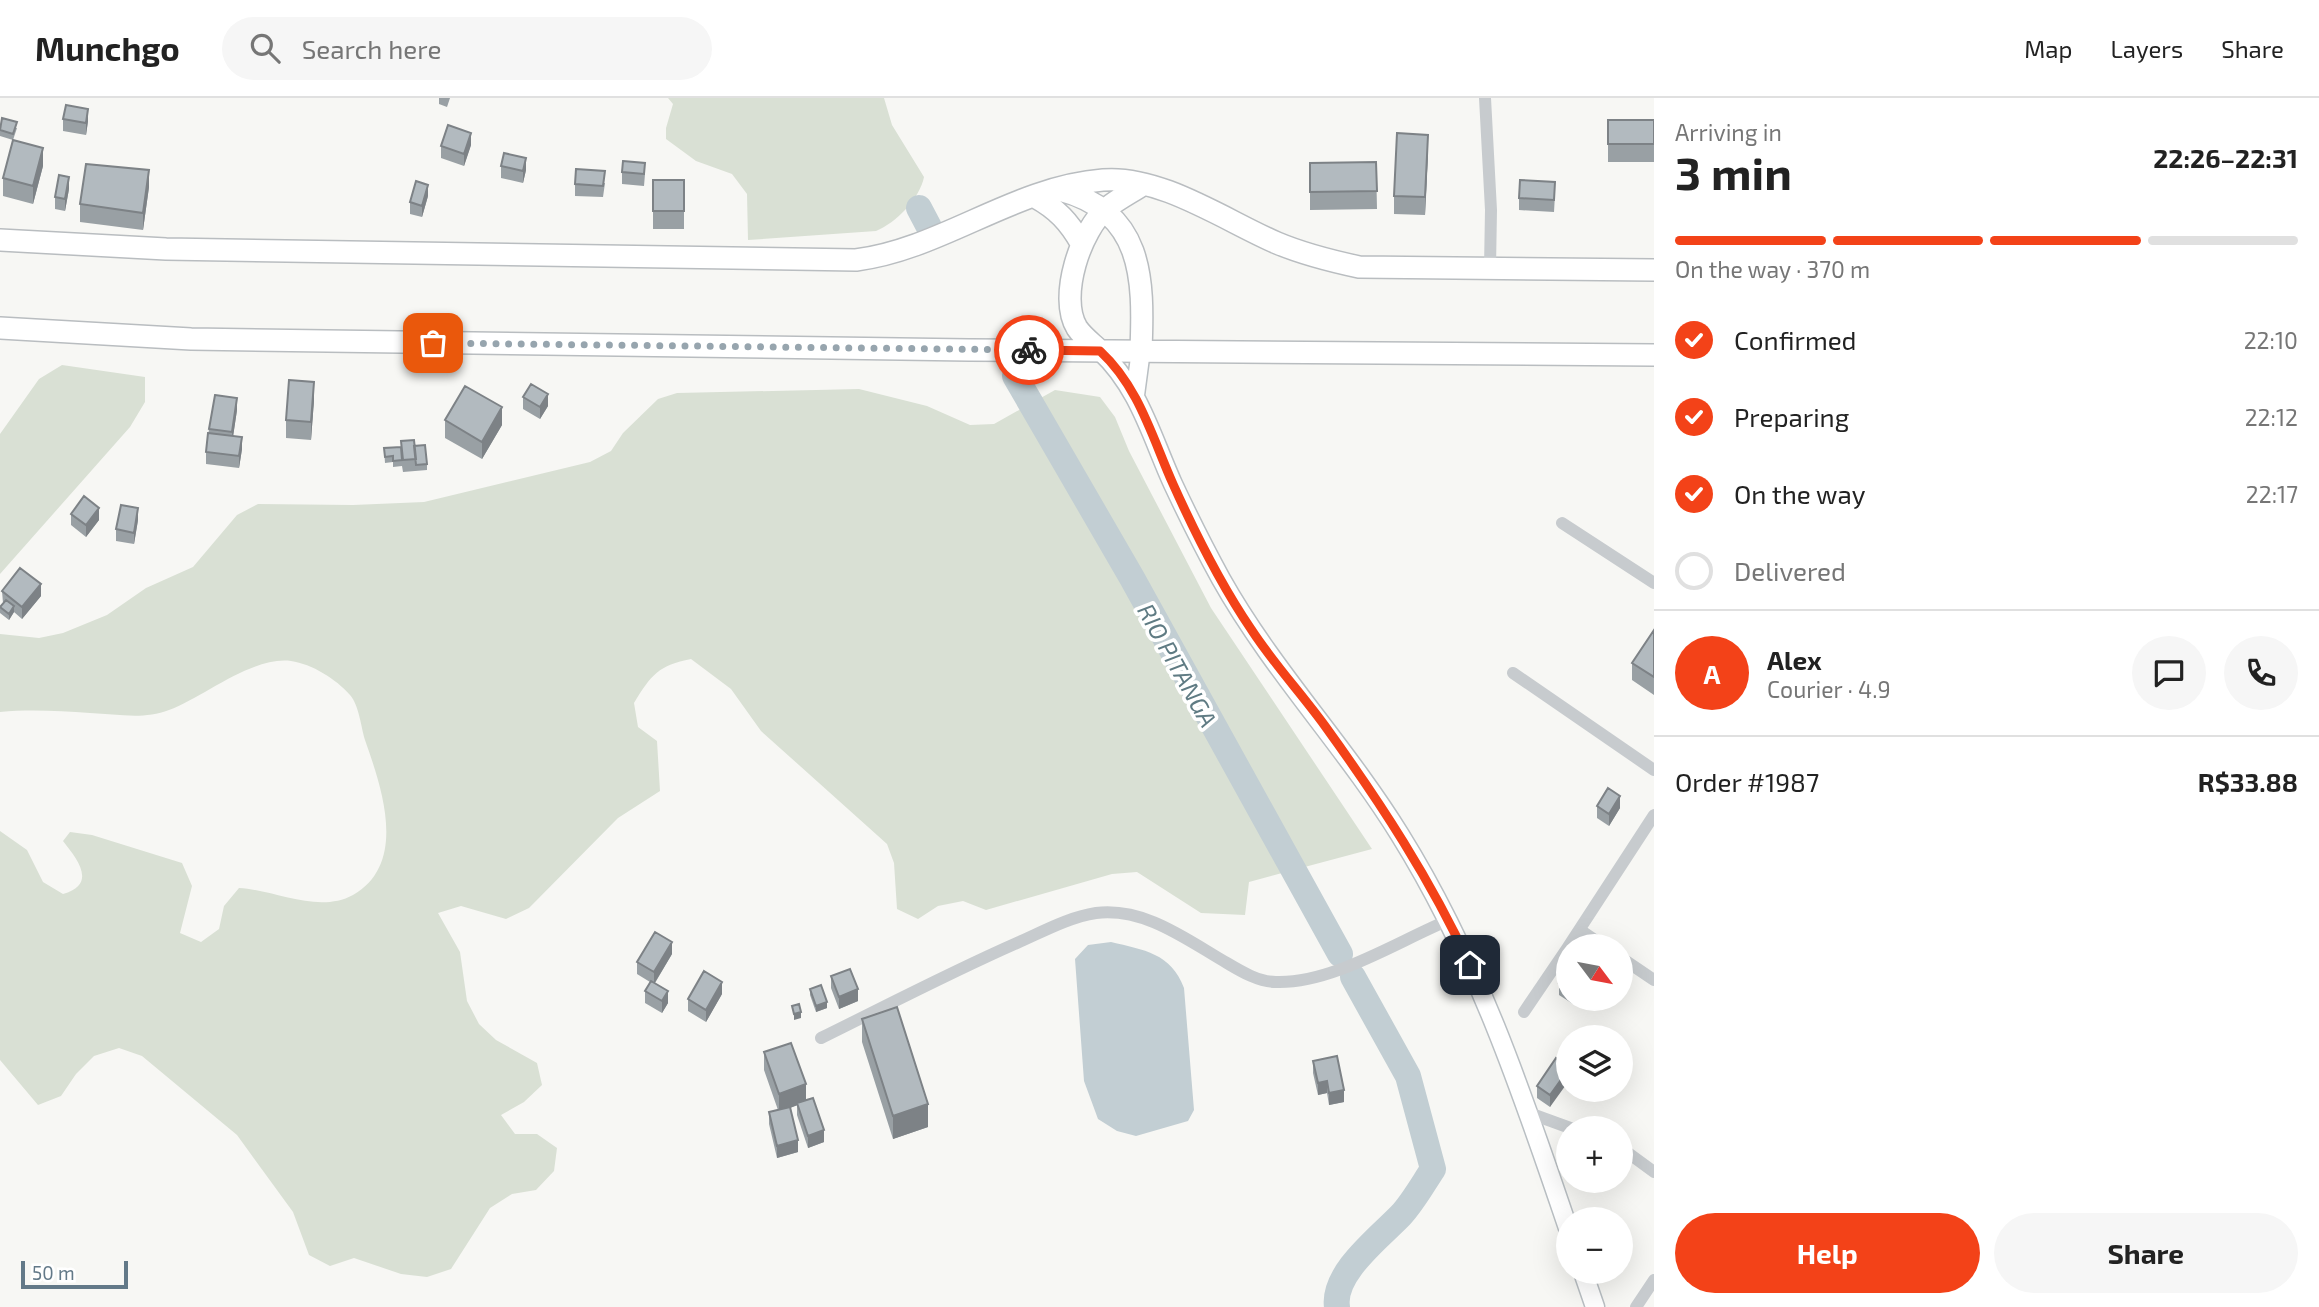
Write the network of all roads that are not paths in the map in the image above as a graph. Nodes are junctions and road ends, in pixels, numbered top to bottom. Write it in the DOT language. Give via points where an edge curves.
graph roads {
  1 [pos="1485,98"];
  2 [pos="1144,184"];
  3 [pos="1055,189"];
  4 [pos="1035,197"];
  5 [pos="1106,209"];
  6 [pos="0,240"];
  7 [pos="1081,243"];
  8 [pos="1490,268"];
  9 [pos="1654,270"];
  10 [pos="0,328"];
  11 [pos="1100,351"];
  12 [pos="1141,351"];
  13 [pos="1654,355"];
  14 [pos="1135,395"];
  15 [pos="1562,523"];
  16 [pos="1654,583"];
  17 [pos="1513,673"];
  18 [pos="1654,770"];
  19 [pos="1654,815"];
  20 [pos="1449,920"];
  21 [pos="1580,930"];
  22 [pos="1577,934"];
  23 [pos="1586,934"];
  24 [pos="1556,965"];
  25 [pos="1633,966"];
  26 [pos="1654,980"];
  27 [pos="1524,1012"];
  28 [pos="821,1038"];
  29 [pos="1529,1113"];
  30 [pos="1556,1123"];
  31 [pos="1633,1157"];
  32 [pos="1654,1172"];
  33 [pos="1561,1207"];
  34 [pos="1654,1280"];
  35 [pos="1587,1284"];
  36 [pos="1595,1307"];
  37 [pos="1636,1307"];
  1 -- 8 [label="street"];
  2 -- 3 [label="highway" via="1104,180"];
  2 -- 5 [label="highway"];
  2 -- 8 [label="highway" via="1320,259 1359,267"];
  3 -- 4 [label="highway"];
  3 -- 5 [label="highway" via="1087,197"];
  4 -- 6 [label="highway" via="990,211 890,256 856,260 166,249"];
  4 -- 7 [label="highway" via="1054,207"];
  5 -- 7 [label="highway"];
  5 -- 12 [label="highway" via="1122,226 1132,250 1143,300"];
  7 -- 11 [label="highway" via="1071,302 1076,327"];
  8 -- 9 [label="highway"];
  10 -- 11 [label="highway" via="191,339"];
  11 -- 12 [label="highway"];
  11 -- 14 [label="main road"];
  12 -- 13 [label="highway"];
  12 -- 14 [label="main road"];
  14 -- 20 [label="main road" via="1174,485 1251,629 1400,834"];
  15 -- 16 [label="street"];
  17 -- 18 [label="street"];
  19 -- 21 [label="street"];
  20 -- 28 [label="street" via="1334,971 1294,982 1273,982 1246,974 1150,920 1123,913 1095,914 996,952"];
  20 -- 29 [label="main road"];
  21 -- 22 [label="street"];
  21 -- 23 [label="street"];
  24 -- 27 [label="street"];
  25 -- 26 [label="street"];
  29 -- 30 [label="street"];
  29 -- 33 [label="main road"];
  31 -- 32 [label="street"];
  34 -- 37 [label="street"];
  35 -- 36 [label="main road"];
}
